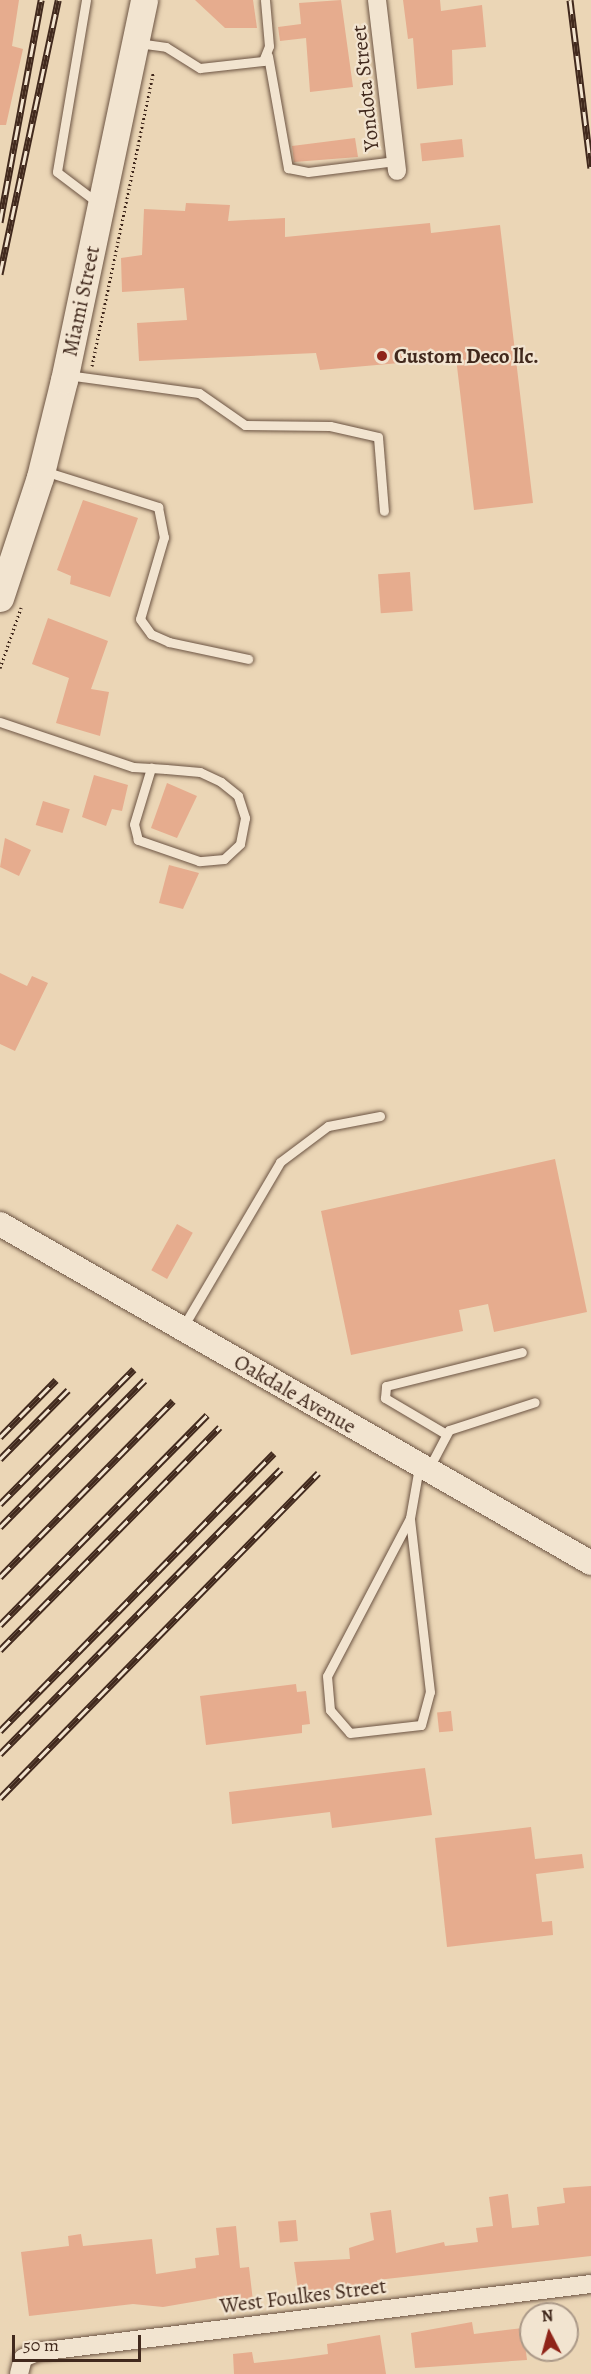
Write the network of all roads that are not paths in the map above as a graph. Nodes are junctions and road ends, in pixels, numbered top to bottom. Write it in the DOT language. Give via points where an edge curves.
graph roads {
  1 [pos="86,0"];
  2 [pos="144,0"];
  3 [pos="265,0"];
  4 [pos="377,0"];
  5 [pos="135,42"];
  6 [pos="268,56"];
  7 [pos="396,166"];
  8 [pos="101,205"];
  9 [pos="65,374"];
  10 [pos="42,470"];
  11 [pos="384,511"];
  12 [pos="0,598"];
  13 [pos="248,659"];
  14 [pos="0,722"];
  15 [pos="151,768"];
  16 [pos="380,1116"];
  17 [pos="0,1224"];
  18 [pos="182,1329"];
  19 [pos="522,1352"];
  20 [pos="535,1402"];
  21 [pos="446,1434"];
  22 [pos="424,1468"];
  23 [pos="410,1518"];
  24 [pos="591,1563"];
  25 [pos="591,2284"];
  26 [pos="21,2366"];
  1 -- 8 [label="lane" via="57,172"];
  2 -- 5 [label="main road, Miami Street"];
  3 -- 6 [label="lane"];
  4 -- 7 [label="street, Yondota Street"];
  5 -- 6 [label="lane" via="166,47 200,69 263,61"];
  5 -- 8 [label="main road, Miami Street"];
  6 -- 7 [label="lane" via="288,168 308,172"];
  8 -- 9 [label="main road, Miami Street"];
  9 -- 10 [label="main road, Miami Street"];
  9 -- 11 [label="lane" via="199,393 245,425 330,426 378,437"];
  10 -- 12 [label="main road, Miami Street"];
  10 -- 13 [label="lane" via="158,507 164,537 140,619 151,634 169,642"];
  14 -- 15 [label="lane" via="133,767"];
  15 -- 15 [label="lane" via="200,772 238,796 245,818 240,844 224,859 199,861 138,840 134,824"];
  16 -- 18 [label="lane" via="328,1126 280,1162"];
  17 -- 18 [label="street, Oakdale Avenue"];
  18 -- 22 [label="street, Oakdale Avenue"];
  19 -- 21 [label="lane" via="386,1386 385,1398"];
  20 -- 21 [label="lane" via="469,1419"];
  21 -- 22 [label="lane"];
  22 -- 23 [label="lane"];
  22 -- 24 [label="street, Oakdale Avenue"];
  23 -- 23 [label="lane" via="430,1692 421,1725 350,1733 330,1710 327,1676"];
  25 -- 26 [label="street, West Foulkes Street" via="37,2352"];
}
